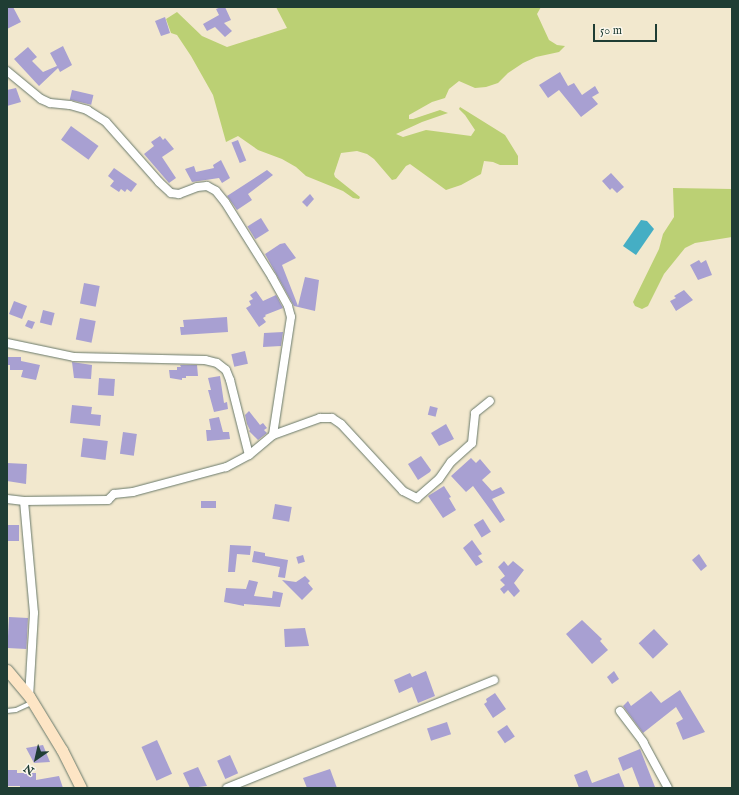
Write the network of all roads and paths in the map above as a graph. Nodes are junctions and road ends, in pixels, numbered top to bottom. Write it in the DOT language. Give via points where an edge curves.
graph roads {
  1 [pos="7,71"];
  2 [pos="7,343"];
  3 [pos="490,401"];
  4 [pos="273,435"];
  5 [pos="249,455"];
  6 [pos="7,499"];
  7 [pos="24,501"];
  8 [pos="7,670"];
  9 [pos="494,680"];
  10 [pos="31,699"];
  11 [pos="7,711"];
  12 [pos="620,711"];
  13 [pos="81,788"];
  14 [pos="226,788"];
  15 [pos="668,788"];
  1 -- 4 [label="street" via="41,99 87,110 106,122 171,192 179,194 207,186 216,191 225,202 272,277 288,306 291,317"];
  2 -- 5 [label="street" via="74,357 205,360 217,363 226,370 230,380"];
  3 -- 4 [label="street" via="475,413 472,443 451,462 440,479 417,498 403,490 341,424 332,418 320,418"];
  4 -- 5 [label="street"];
  5 -- 7 [label="street" via="226,468 133,492 114,494 108,500"];
  6 -- 7 [label="street"];
  7 -- 10 [label="street" via="34,613"];
  8 -- 10 [label="street"];
  9 -- 14 [label="street"];
  10 -- 11 [label="lane" via="16,710"];
  10 -- 13 [label="street" via="62,750"];
  12 -- 15 [label="street" via="643,742"];
}
